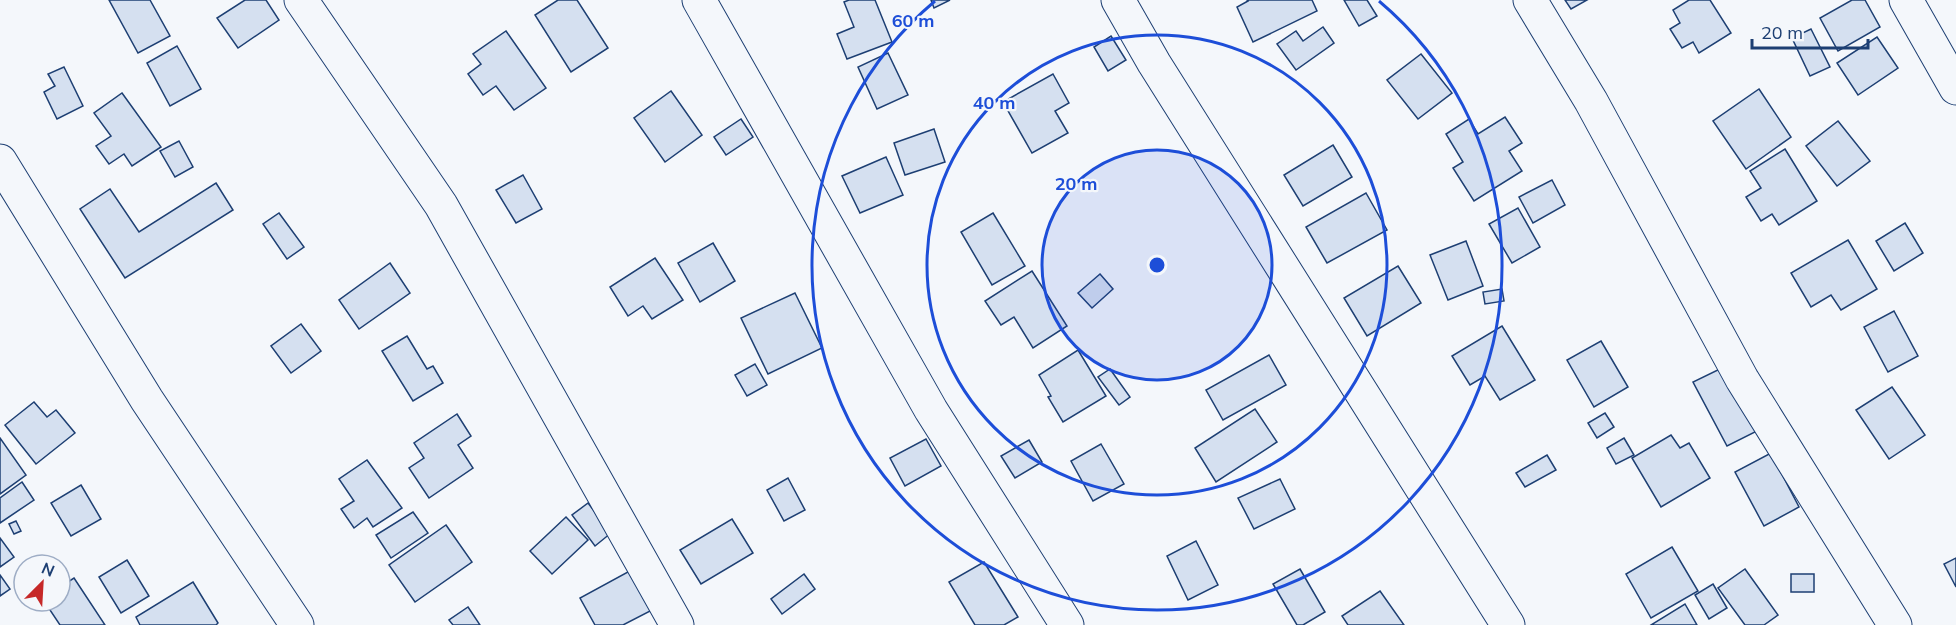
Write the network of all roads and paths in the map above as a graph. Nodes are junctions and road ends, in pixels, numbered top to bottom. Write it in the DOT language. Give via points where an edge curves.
graph roads {
  1 [pos="301,0"];
  2 [pos="699,0"];
  3 [pos="1118,0"];
  4 [pos="1530,0"];
  5 [pos="1906,0"];
  6 [pos="1956,88"];
  7 [pos="0,161"];
  8 [pos="297,625"];
  9 [pos="677,625"];
  10 [pos="1067,625"];
  11 [pos="1508,625"];
  12 [pos="1895,625"];
  1 -- 9 [label="street" via="441,205"];
  2 -- 10 [label="street" via="931,410"];
  3 -- 11 [label="street" via="1172,93"];
  4 -- 12 [label="street" via="1591,101 1742,379"];
  5 -- 6 [label="street"];
  7 -- 8 [label="street" via="147,400"];
}
